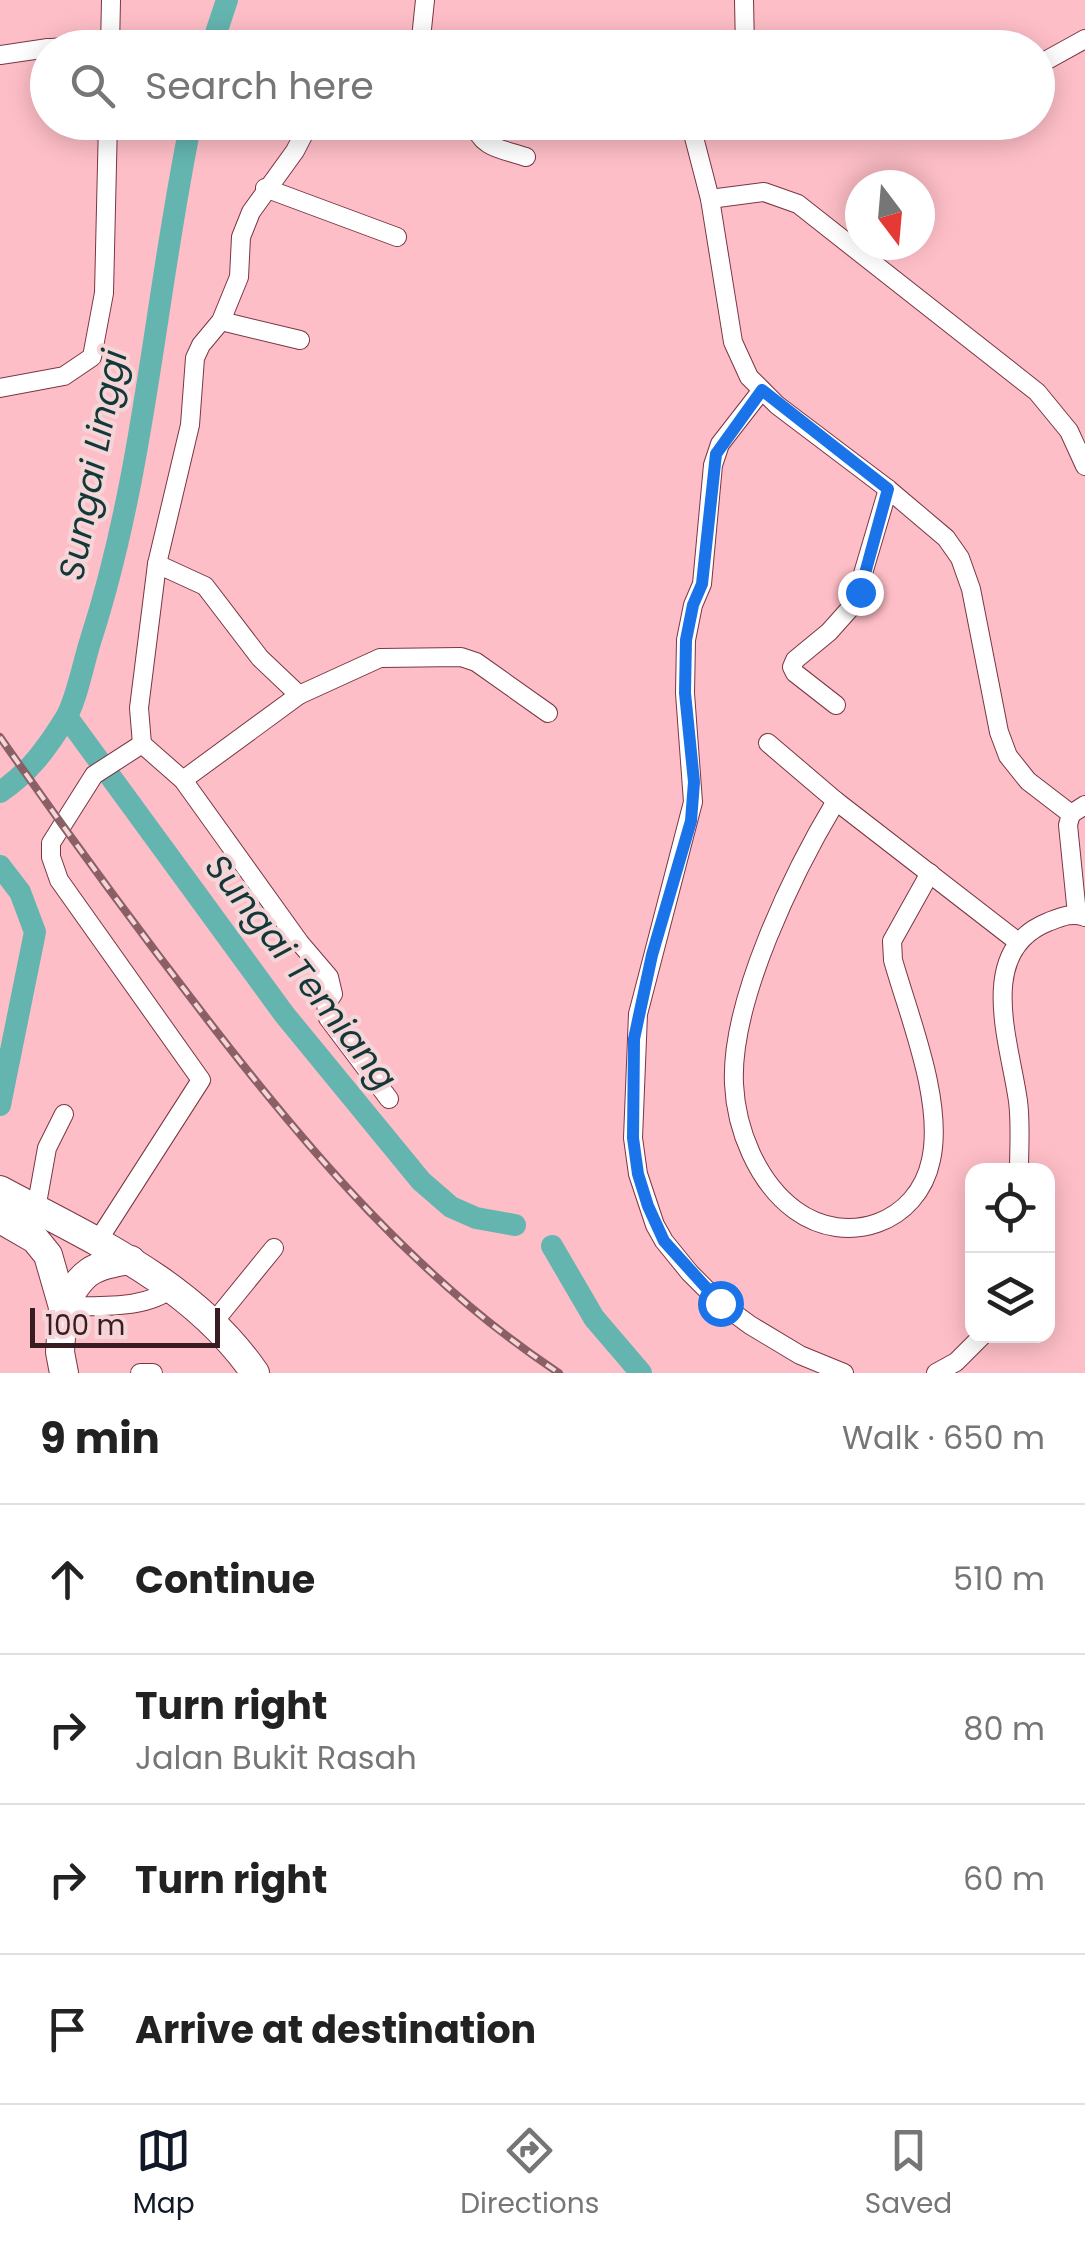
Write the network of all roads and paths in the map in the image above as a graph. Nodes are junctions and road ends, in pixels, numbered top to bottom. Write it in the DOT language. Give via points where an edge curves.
graph roads {
  1 [pos="110,0"];
  2 [pos="426,0"];
  3 [pos="744,0"];
  4 [pos="110,30"];
  5 [pos="422,30"];
  6 [pos="744,30"];
  7 [pos="1085,39"];
  8 [pos="30,51"];
  9 [pos="0,55"];
  10 [pos="1055,56"];
  11 [pos="108,140"];
  12 [pos="301,140"];
  13 [pos="481,140"];
  14 [pos="695,140"];
  15 [pos="526,157"];
  16 [pos="265,188"];
  17 [pos="710,198"];
  18 [pos="397,236"];
  19 [pos="221,322"];
  20 [pos="300,340"];
  21 [pos="0,388"];
  22 [pos="762,390"];
  23 [pos="1085,466"];
  24 [pos="888,489"];
  25 [pos="157,564"];
  26 [pos="299,695"];
  27 [pos="836,705"];
  28 [pos="548,713"];
  29 [pos="142,744"];
  30 [pos="768,744"];
  31 [pos="183,780"];
  32 [pos="836,800"];
  33 [pos="1078,810"];
  34 [pos="930,874"];
  35 [pos="1081,915"];
  36 [pos="1018,942"];
  37 [pos="389,1099"];
  38 [pos="64,1114"];
  39 [pos="1018,1163"];
  40 [pos="13,1209"];
  41 [pos="97,1242"];
  42 [pos="274,1248"];
  43 [pos="131,1260"];
  44 [pos="172,1288"];
  45 [pos="64,1307"];
  46 [pos="214,1323"];
  47 [pos="975,1343"];
  48 [pos="64,1373"];
  49 [pos="140,1373"];
  50 [pos="153,1373"];
  51 [pos="255,1373"];
  52 [pos="844,1373"];
  53 [pos="936,1373"];
  1 -- 4 [label="street"];
  2 -- 5 [label="street"];
  3 -- 6 [label="street"];
  7 -- 10 [label="street"];
  8 -- 9 [label="street"];
  11 -- 21 [label="street" via="104,293 92,357 64,376"];
  12 -- 16 [label="street"];
  13 -- 15 [label="street"];
  14 -- 17 [label="street"];
  16 -- 18 [label="street"];
  16 -- 19 [label="street" via="241,237 239,277"];
  17 -- 22 [label="street" via="733,342"];
  17 -- 23 [label="street" via="764,192 798,204 1037,392 1069,431"];
  19 -- 20 [label="street"];
  19 -- 25 [label="street" via="195,358 190,425"];
  22 -- 24 [label="street"];
  22 -- 52 [label="street" via="720,444 714,466 702,584 686,640 693,802 638,1014 633,1138 656,1224 690,1273 750,1325"];
  24 -- 27 [label="street" via="854,604 793,664 795,673"];
  24 -- 33 [label="street" via="960,558 1008,756 1028,781"];
  25 -- 26 [label="street" via="205,586 260,658"];
  25 -- 29 [label="street" via="139,708"];
  26 -- 28 [label="street" via="380,658 461,657"];
  26 -- 31 [label="street"];
  29 -- 31 [label="street"];
  29 -- 41 [label="street" via="94,774 51,844 51,857 59,880 202,1080"];
  30 -- 32 [label="street"];
  31 -- 37 [label="street" via="330,977 328,1018"];
  32 -- 34 [label="street"];
  32 -- 34 [label="street" via="805,853 756,972 738,1035 734,1082 751,1154 794,1210 821,1224 849,1229 896,1216 923,1184 931,1162 932,1110 892,940"];
  33 -- 35 [label="street" via="1068,825"];
  34 -- 36 [label="street"];
  35 -- 36 [label="street" via="1044,923"];
  36 -- 39 [label="street" via="1002,987 1019,1105"];
  38 -- 40 [label="street"];
  40 -- 41 [label="highway"];
  40 -- 45 [label="highway" via="48,1255"];
  41 -- 43 [label="highway"];
  42 -- 46 [label="street"];
  43 -- 44 [label="highway"];
  43 -- 45 [label="highway" via="92,1268"];
  44 -- 45 [label="street" via="143,1302"];
  44 -- 46 [label="highway"];
  45 -- 48 [label="highway"];
  46 -- 51 [label="highway"];
  47 -- 53 [label="street"];
  49 -- 50 [label="street"];
}
